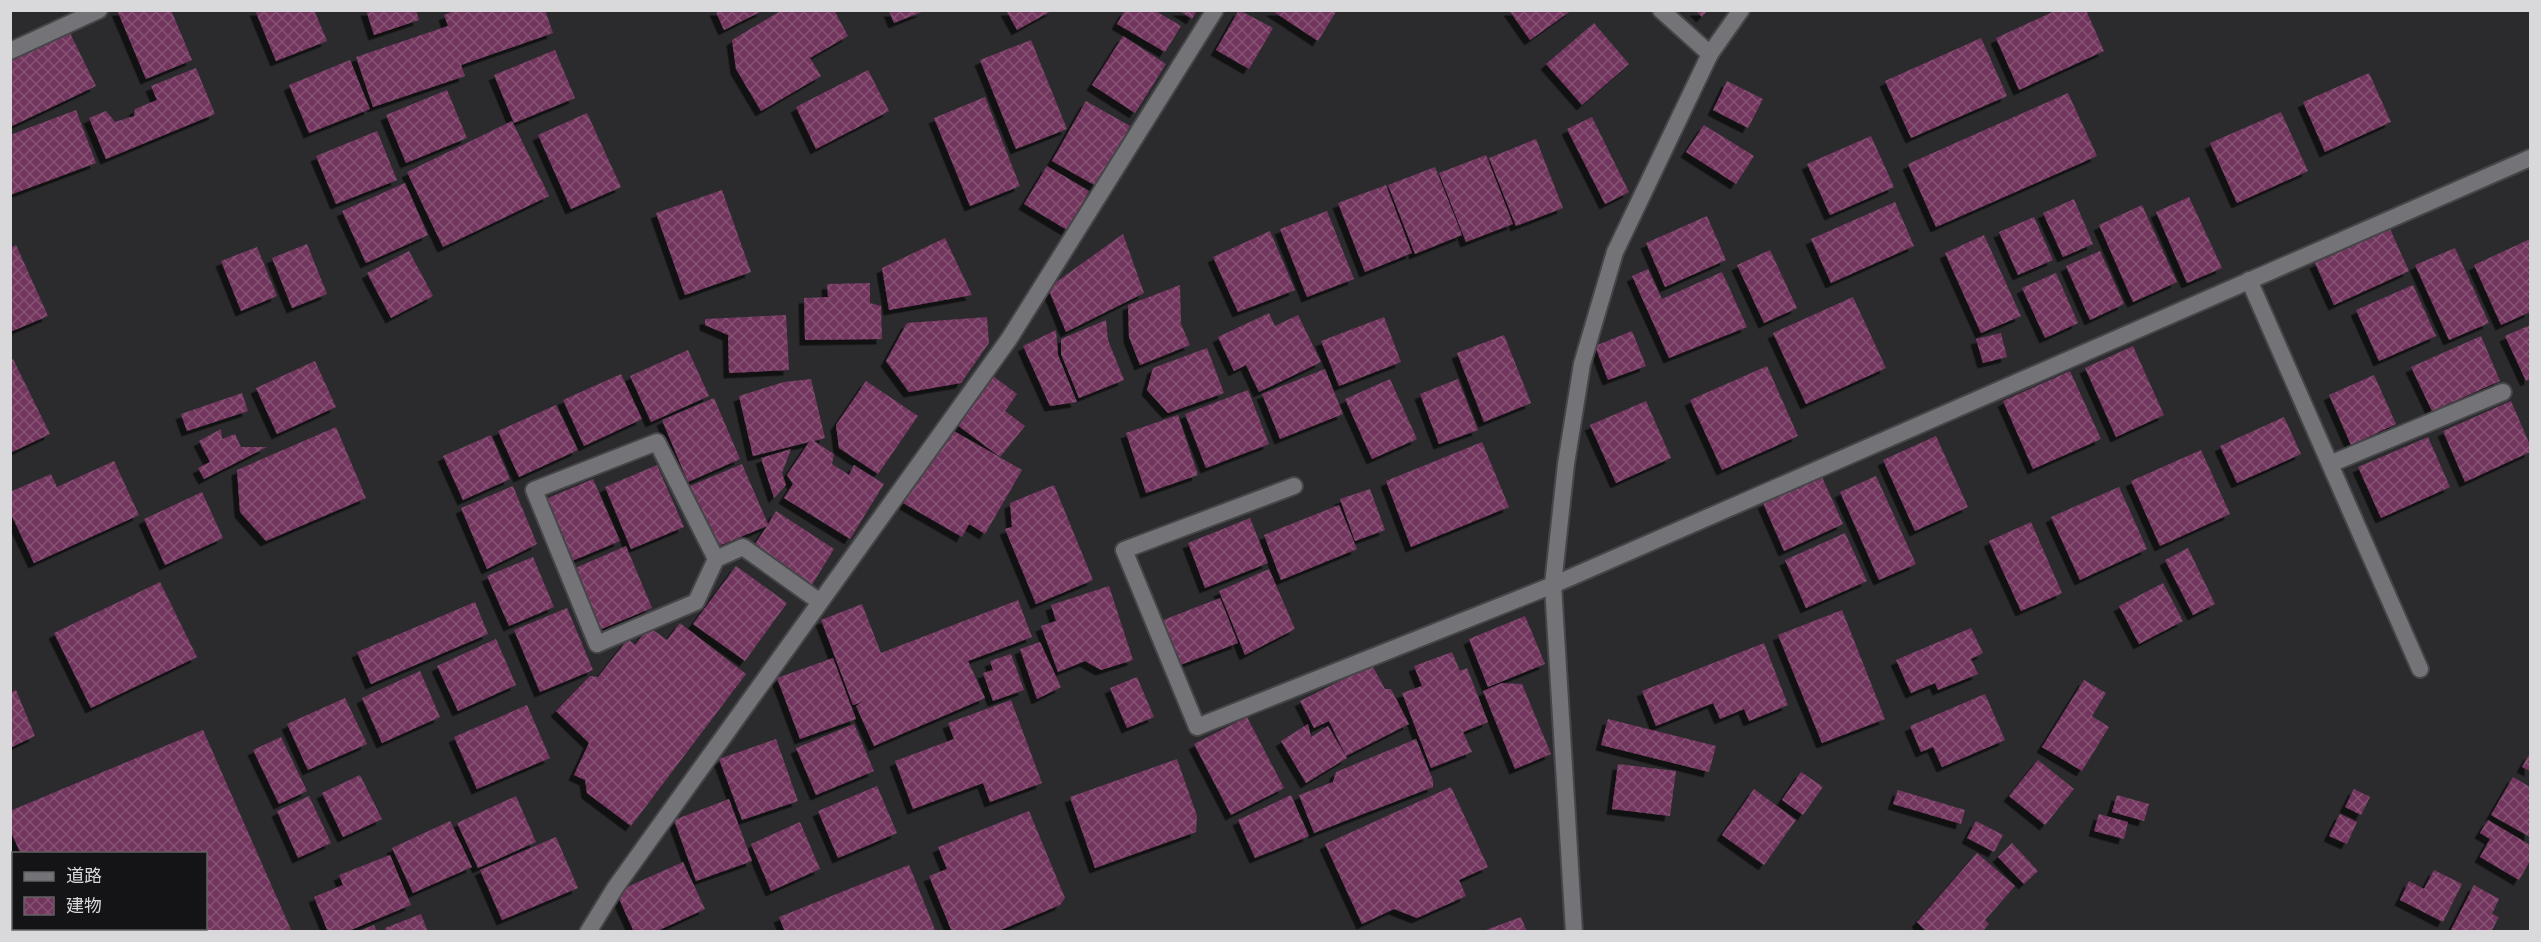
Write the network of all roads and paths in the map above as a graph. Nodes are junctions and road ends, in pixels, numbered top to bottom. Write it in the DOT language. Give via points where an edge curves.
graph roads {
  1 [pos="99,10"];
  2 [pos="1215,10"];
  3 [pos="1661,10"];
  4 [pos="1741,10"];
  5 [pos="10,51"];
  6 [pos="1710,54"];
  7 [pos="2530,158"];
  8 [pos="2249,280"];
  9 [pos="2503,392"];
  10 [pos="2330,464"];
  11 [pos="1294,486"];
  12 [pos="716,559"];
  13 [pos="1552,585"];
  14 [pos="820,602"];
  15 [pos="2420,669"];
  16 [pos="588,932"];
  17 [pos="1574,932"];
  1 -- 5 [label="street"];
  2 -- 14 [label="street" via="1009,339"];
  3 -- 6 [label="street"];
  4 -- 6 [label="street"];
  6 -- 13 [label="street" via="1611,263 1582,364"];
  7 -- 8 [label="street"];
  8 -- 10 [label="street"];
  8 -- 13 [label="street"];
  9 -- 10 [label="street"];
  10 -- 15 [label="street"];
  11 -- 13 [label="street" via="1124,550 1197,728"];
  12 -- 12 [label="street" via="696,602 597,644 534,490 657,442"];
  12 -- 14 [label="street" via="743,547"];
  13 -- 17 [label="street"];
  14 -- 16 [label="street" via="615,888"];
}
